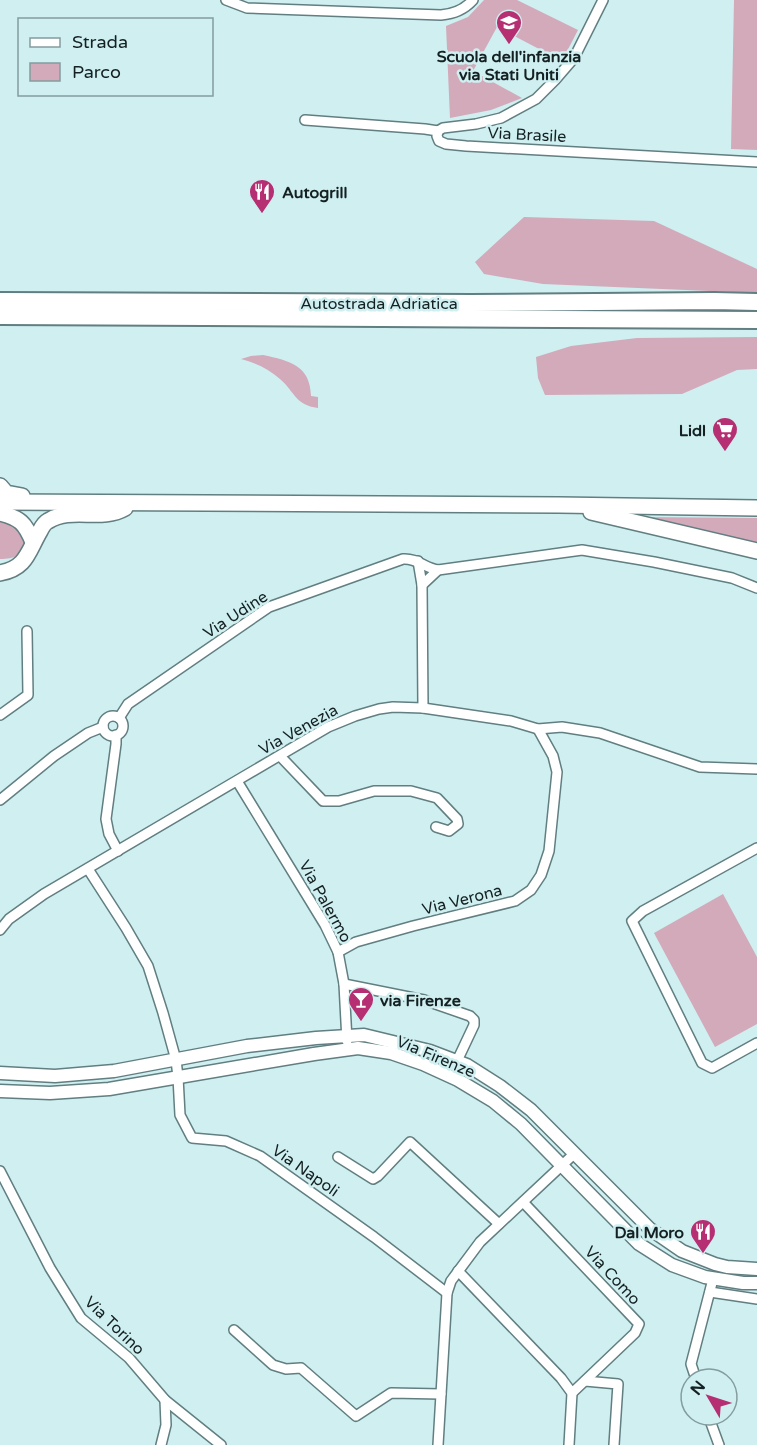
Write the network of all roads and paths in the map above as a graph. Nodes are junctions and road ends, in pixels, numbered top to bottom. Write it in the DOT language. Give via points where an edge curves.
graph roads {
  1 [pos="226,0"];
  2 [pos="473,0"];
  3 [pos="603,0"];
  4 [pos="305,120"];
  5 [pos="438,131"];
  6 [pos="757,162"];
  7 [pos="0,301"];
  8 [pos="757,302"];
  9 [pos="0,316"];
  10 [pos="757,320"];
  11 [pos="0,486"];
  12 [pos="0,502"];
  13 [pos="66,503"];
  14 [pos="133,503"];
  15 [pos="559,505"];
  16 [pos="757,508"];
  17 [pos="0,513"];
  18 [pos="33,542"];
  19 [pos="757,551"];
  20 [pos="418,561"];
  21 [pos="438,570"];
  22 [pos="0,573"];
  23 [pos="422,585"];
  24 [pos="757,588"];
  25 [pos="27,631"];
  26 [pos="423,708"];
  27 [pos="0,715"];
  28 [pos="119,718"];
  29 [pos="103,727"];
  30 [pos="537,729"];
  31 [pos="116,735"];
  32 [pos="280,756"];
  33 [pos="757,769"];
  34 [pos="237,781"];
  35 [pos="0,801"];
  36 [pos="436,826"];
  37 [pos="757,848"];
  38 [pos="118,851"];
  39 [pos="88,869"];
  40 [pos="0,930"];
  41 [pos="338,952"];
  42 [pos="344,984"];
  43 [pos="348,1036"];
  44 [pos="757,1042"];
  45 [pos="347,1050"];
  46 [pos="457,1061"];
  47 [pos="177,1070"];
  48 [pos="0,1073"];
  49 [pos="0,1091"];
  50 [pos="575,1153"];
  51 [pos="338,1157"];
  52 [pos="562,1166"];
  53 [pos="0,1171"];
  54 [pos="523,1202"];
  55 [pos="499,1224"];
  56 [pos="757,1269"];
  57 [pos="458,1271"];
  58 [pos="713,1279"];
  59 [pos="757,1283"];
  60 [pos="710,1292"];
  61 [pos="447,1293"];
  62 [pos="757,1299"];
  63 [pos="234,1330"];
  64 [pos="692,1367"];
  65 [pos="585,1381"];
  66 [pos="572,1393"];
  67 [pos="441,1394"];
  68 [pos="165,1400"];
  69 [pos="713,1427"];
  70 [pos="161,1445"];
  71 [pos="221,1445"];
  72 [pos="438,1445"];
  73 [pos="569,1445"];
  74 [pos="614,1445"];
  75 [pos="720,1445"];
  1 -- 2 [label="street" via="247,8 441,15 454,14"];
  3 -- 5 [label="street" via="574,58 536,99 501,118"];
  4 -- 5 [label="street, Via Brasile"];
  5 -- 6 [label="street, Via Brasile" via="439,141 466,146"];
  7 -- 8 [label="highway, Autostrada Adriatica"];
  9 -- 10 [label="highway, Autostrada Adriatica"];
  11 -- 13 [label="highway" via="6,493 50,496"];
  12 -- 13 [label="highway"];
  13 -- 14 [label="highway"];
  14 -- 15 [label="highway"];
  14 -- 18 [label="highway" via="117,512 55,517 45,522"];
  15 -- 16 [label="highway"];
  15 -- 19 [label="highway"];
  17 -- 18 [label="highway" via="21,520"];
  18 -- 22 [label="highway" via="25,560"];
  20 -- 21 [label="street"];
  20 -- 23 [label="street"];
  20 -- 28 [label="street, Via Udine" via="403,559 269,608 129,704"];
  21 -- 23 [label="street"];
  21 -- 24 [label="street" via="582,550 732,578"];
  23 -- 26 [label="street"];
  25 -- 27 [label="street" via="28,695"];
  26 -- 30 [label="street, Via Venezia" via="511,721"];
  26 -- 32 [label="street, Via Venezia" via="393,707 355,716"];
  28 -- 29 [label="street, Via Udine" via="109,716"];
  28 -- 31 [label="street" via="122,729"];
  29 -- 31 [label="street" via="107,734"];
  29 -- 35 [label="street, Via Udine" via="54,756"];
  30 -- 33 [label="street, Via Venezia" via="562,727 600,733 700,767"];
  30 -- 41 [label="street, Via Verona" via="554,756 557,772 549,850 531,890 515,901 356,942"];
  31 -- 38 [label="street" via="106,819"];
  32 -- 34 [label="street, Via Venezia"];
  32 -- 36 [label="street" via="323,801 339,801 374,791 411,791 437,798 458,824 449,831"];
  34 -- 38 [label="street, Via Venezia"];
  34 -- 41 [label="street, Via Palermo"];
  37 -- 44 [label="street" via="643,911 632,921 702,1063 712,1068"];
  38 -- 39 [label="street, Via Venezia"];
  39 -- 40 [label="street, Via Venezia" via="30,903"];
  39 -- 47 [label="street" via="148,966"];
  41 -- 42 [label="street, Via Palermo"];
  42 -- 43 [label="street, Via Palermo"];
  42 -- 46 [label="street" via="424,1000 470,1016 474,1025"];
  43 -- 45 [label="street, Via Palermo"];
  43 -- 46 [label="street, Via Firenze" via="364,1035"];
  43 -- 47 [label="street, Via Firenze" via="247,1046"];
  45 -- 47 [label="street, Via Firenze"];
  45 -- 52 [label="street, Via Firenze" via="391,1053 458,1080 521,1124"];
  46 -- 50 [label="street, Via Firenze" via="501,1086"];
  47 -- 48 [label="street, Via Firenze" via="55,1076"];
  47 -- 49 [label="street, Via Firenze" via="109,1089"];
  47 -- 61 [label="street, Via Napoli" via="180,1115 192,1138 226,1141 260,1156"];
  50 -- 52 [label="street"];
  50 -- 56 [label="street, Via Firenze" via="650,1229 682,1251 727,1267"];
  51 -- 55 [label="street" via="373,1179 410,1142"];
  52 -- 54 [label="street"];
  52 -- 58 [label="street, Via Firenze" via="639,1244 672,1265"];
  53 -- 68 [label="street, Via Torino" via="50,1268 81,1318 129,1358"];
  54 -- 55 [label="street"];
  54 -- 65 [label="street, Via Como" via="639,1324 635,1333"];
  55 -- 57 [label="street"];
  57 -- 61 [label="street"];
  57 -- 66 [label="street"];
  58 -- 59 [label="street, Via Firenze"];
  58 -- 60 [label="street"];
  60 -- 62 [label="street"];
  60 -- 64 [label="street"];
  61 -- 67 [label="street"];
  63 -- 67 [label="street" via="273,1365 301,1368 356,1416 391,1393"];
  65 -- 66 [label="street, Via Como"];
  65 -- 74 [label="street" via="618,1384"];
  66 -- 73 [label="street"];
  67 -- 72 [label="street"];
  68 -- 70 [label="street" via="166,1425"];
  68 -- 71 [label="street, Via Torino"];
  69 -- 75 [label="street"];
}
